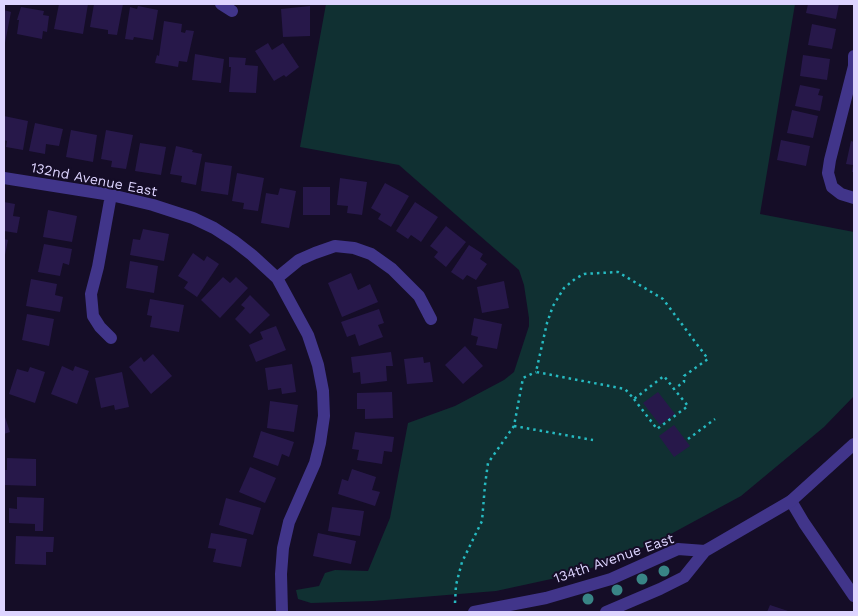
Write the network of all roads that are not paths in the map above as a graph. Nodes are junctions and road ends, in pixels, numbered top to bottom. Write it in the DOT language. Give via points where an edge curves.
graph roads {
  1 [pos="221,4"];
  2 [pos="232,11"];
  3 [pos="854,56"];
  4 [pos="854,66"];
  5 [pos="4,178"];
  6 [pos="111,195"];
  7 [pos="854,198"];
  8 [pos="277,278"];
  9 [pos="431,319"];
  10 [pos="111,338"];
  11 [pos="854,444"];
  12 [pos="791,501"];
  13 [pos="705,551"];
  14 [pos="854,596"];
  15 [pos="282,612"];
  16 [pos="474,612"];
  17 [pos="606,612"];
  1 -- 2 [label="street"];
  3 -- 4 [label="street"];
  4 -- 7 [label="street" via="828,173 832,187"];
  5 -- 6 [label="street, 132nd Avenue East"];
  6 -- 8 [label="street, 132nd Avenue East" via="153,205 214,228"];
  6 -- 10 [label="street" via="91,294 93,316"];
  8 -- 9 [label="street" via="299,260 316,252 335,246 354,248 371,254 392,268 419,296"];
  8 -- 15 [label="street, 132nd Avenue East" via="308,336 318,365 324,416 314,463 289,522 282,548"];
  11 -- 12 [label="street"];
  12 -- 13 [label="street"];
  12 -- 14 [label="street"];
  13 -- 16 [label="street, 134th Avenue East" via="678,549 611,579 546,598"];
  13 -- 17 [label="street" via="684,577"];
}
